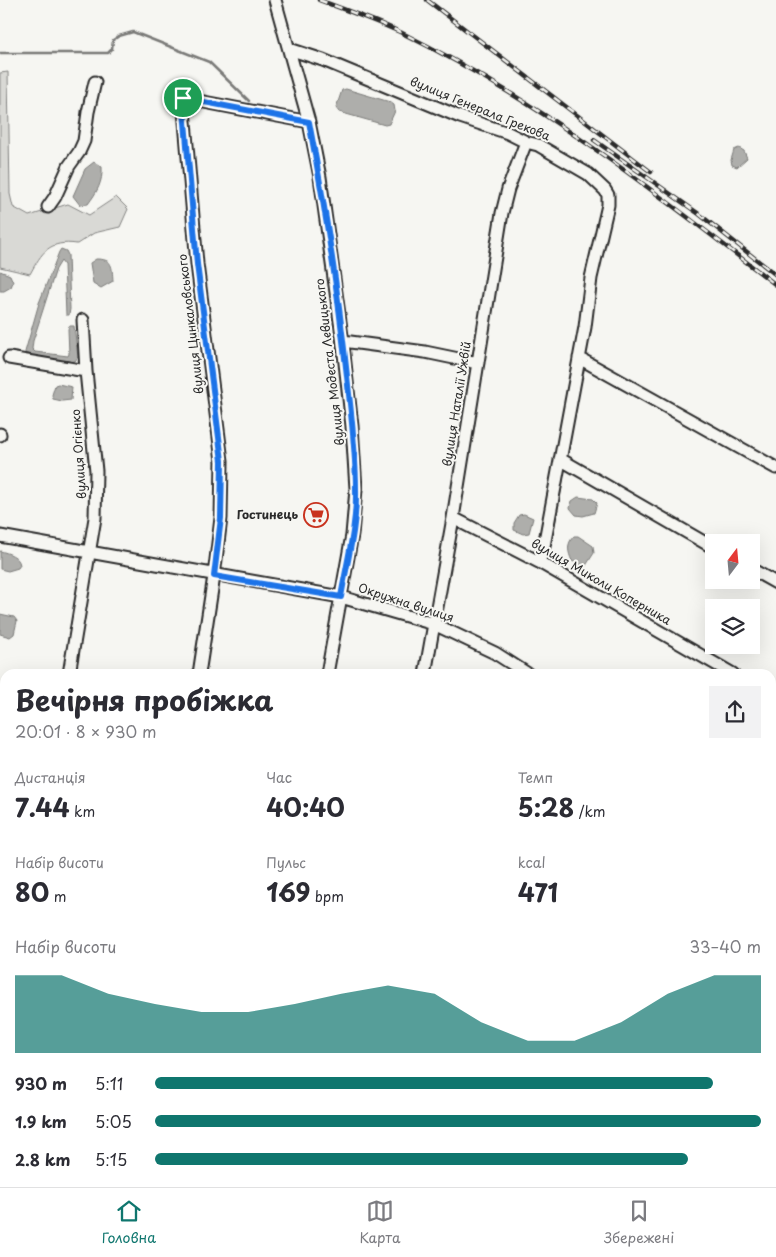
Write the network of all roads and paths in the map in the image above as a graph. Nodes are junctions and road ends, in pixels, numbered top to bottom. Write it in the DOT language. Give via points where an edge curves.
graph roads {
  1 [pos="275,0"];
  2 [pos="289,49"];
  3 [pos="94,82"];
  4 [pos="309,122"];
  5 [pos="526,142"];
  6 [pos="48,207"];
  7 [pos="84,320"];
  8 [pos="343,341"];
  9 [pos="9,358"];
  10 [pos="579,358"];
  11 [pos="478,363"];
  12 [pos="86,371"];
  13 [pos="560,459"];
  14 [pos="776,468"];
  15 [pos="454,518"];
  16 [pos="0,536"];
  17 [pos="705,543"];
  18 [pos="90,553"];
  19 [pos="539,562"];
  20 [pos="760,574"];
  21 [pos="214,576"];
  22 [pos="776,584"];
  23 [pos="341,597"];
  24 [pos="434,624"];
  25 [pos="70,669"];
  26 [pos="200,669"];
  27 [pos="328,669"];
  28 [pos="426,669"];
  29 [pos="520,669"];
  30 [pos="724,669"];
  1 -- 2 [label="street, вулиця Модеста Левицького"];
  2 -- 4 [label="street, вулиця Модеста Левицького"];
  2 -- 5 [label="street, вулиця Генерала Грекова"];
  3 -- 6 [label="street" via="84,141"];
  4 -- 8 [label="street, вулиця Модеста Левицького"];
  4 -- 21 [label="street, вулиця Цинкаловського" via="183,98 197,264 222,461 221,518"];
  5 -- 10 [label="street, вулиця Генерала Грекова" via="538,145 588,174 608,195"];
  5 -- 11 [label="street, вулиця Наталії Ужвій" via="502,212"];
  7 -- 12 [label="street, вулиця Огієнко"];
  8 -- 11 [label="street"];
  8 -- 23 [label="street, вулиця Модеста Левицького" via="356,490"];
  9 -- 12 [label="street"];
  10 -- 13 [label="street, вулиця Генерала Грекова"];
  10 -- 14 [label="street"];
  11 -- 15 [label="street, вулиця Наталії Ужвій"];
  12 -- 18 [label="street, вулиця Огієнко" via="96,471"];
  13 -- 17 [label="street"];
  13 -- 19 [label="street, вулиця Генерала Грекова"];
  15 -- 19 [label="street, вулиця Миколи Коперника"];
  15 -- 24 [label="street, вулиця Наталії Ужвій"];
  16 -- 18 [label="street, Окружна вулиця"];
  18 -- 21 [label="street, Окружна вулиця"];
  18 -- 25 [label="street, вулиця Огієнко"];
  19 -- 30 [label="street, вулиця Миколи Коперника"];
  20 -- 22 [label="street"];
  21 -- 23 [label="street, Окружна вулиця"];
  21 -- 26 [label="street, вулиця Цинкаловського"];
  23 -- 24 [label="street, Окружна вулиця"];
  23 -- 27 [label="street, вулиця Модеста Левицького"];
  24 -- 28 [label="street, вулиця Наталії Ужвій"];
  24 -- 29 [label="street, Окружна вулиця" via="495,653"];
}
